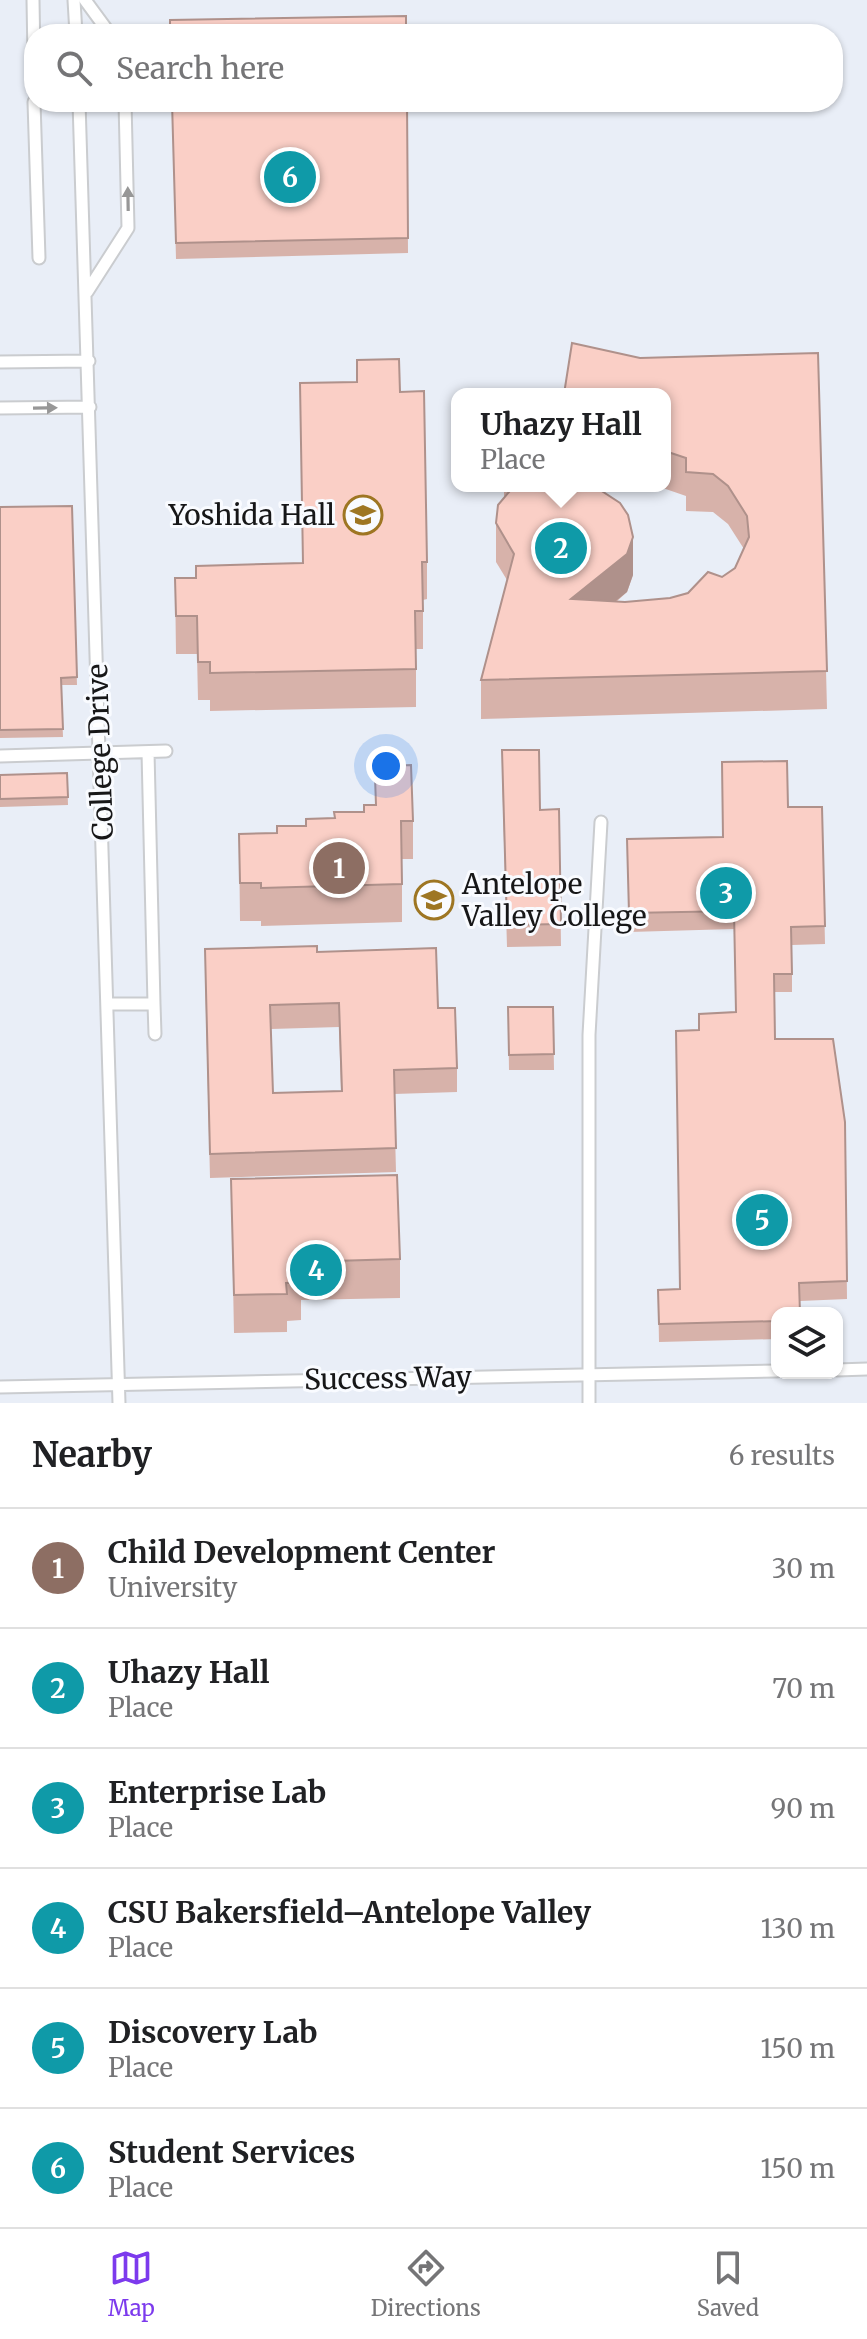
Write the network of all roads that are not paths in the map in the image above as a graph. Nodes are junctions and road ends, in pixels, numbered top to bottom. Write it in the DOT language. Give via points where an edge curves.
graph roads {
  1 [pos="33,0"];
  2 [pos="74,0"];
  3 [pos="85,0"];
  4 [pos="33,24"];
  5 [pos="75,24"];
  6 [pos="103,24"];
  7 [pos="34,112"];
  8 [pos="79,112"];
  9 [pos="125,112"];
  10 [pos="39,258"];
  11 [pos="87,292"];
  12 [pos="89,361"];
  13 [pos="0,362"];
  14 [pos="90,407"];
  15 [pos="0,408"];
  16 [pos="166,751"];
  17 [pos="148,752"];
  18 [pos="100,754"];
  19 [pos="0,756"];
  20 [pos="601,822"];
  21 [pos="107,1004"];
  22 [pos="154,1004"];
  23 [pos="155,1034"];
  24 [pos="867,1369"];
  25 [pos="843,1370"];
  26 [pos="771,1371"];
  27 [pos="588,1375"];
  28 [pos="119,1384"];
  29 [pos="0,1387"];
  30 [pos="119,1403"];
  31 [pos="589,1403"];
  1 -- 4 [label="lane"];
  2 -- 5 [label="lane"];
  3 -- 6 [label="lane"];
  7 -- 10 [label="lane"];
  8 -- 11 [label="lane, College Drive"];
  11 -- 9 [label="lane, one-way" via="128,228"];
  11 -- 12 [label="lane, College Drive"];
  12 -- 13 [label="lane"];
  12 -- 14 [label="lane, College Drive"];
  15 -- 14 [label="lane, one-way"];
  14 -- 18 [label="lane, College Drive"];
  16 -- 17 [label="lane"];
  17 -- 18 [label="lane"];
  17 -- 22 [label="lane"];
  18 -- 19 [label="lane"];
  18 -- 21 [label="lane, College Drive"];
  20 -- 27 [label="lane" via="589,1035"];
  21 -- 22 [label="lane"];
  21 -- 28 [label="lane, College Drive"];
  22 -- 23 [label="lane"];
  24 -- 25 [label="lane"];
  26 -- 27 [label="lane, Success Way"];
  27 -- 28 [label="lane, Success Way"];
  27 -- 31 [label="lane"];
  28 -- 29 [label="lane, Success Way"];
  28 -- 30 [label="lane, College Drive"];
}
